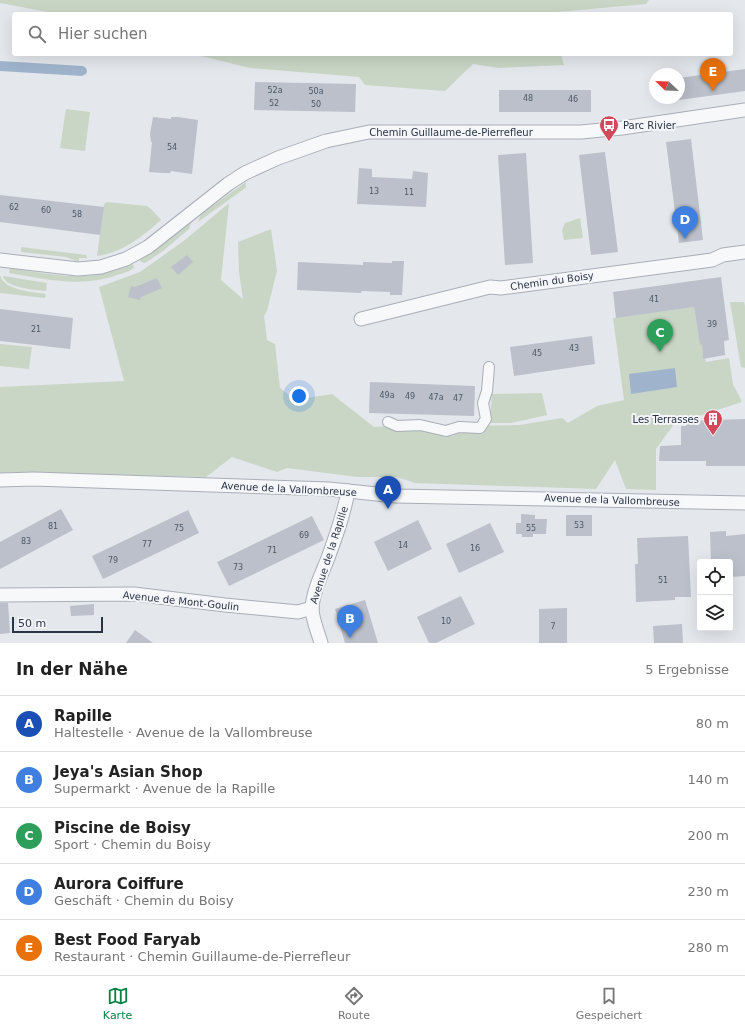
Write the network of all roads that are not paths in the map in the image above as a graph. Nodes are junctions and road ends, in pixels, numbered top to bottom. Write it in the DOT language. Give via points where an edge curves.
graph roads {
  1 [pos="745,110"];
  2 [pos="745,252"];
  3 [pos="0,260"];
  4 [pos="361,319"];
  5 [pos="489,367"];
  6 [pos="388,422"];
  7 [pos="0,480"];
  8 [pos="348,491"];
  9 [pos="745,503"];
  10 [pos="0,595"];
  11 [pos="312,608"];
  12 [pos="321,643"];
  1 -- 3 [label="street, Chemin Guillaume-de-Pierrefleur" via="581,132 370,132 320,143 245,173 148,247 120,261 101,267 78,269"];
  2 -- 4 [label="street, Chemin du Boisy" via="723,255 712,260 501,288 490,287"];
  5 -- 6 [label="street" via="483,403 486,419 480,428 459,427 446,431 420,425 397,426"];
  7 -- 8 [label="street, Avenue de la Vallombreuse" via="34,479"];
  8 -- 9 [label="street, Avenue de la Vallombreuse" via="396,496"];
  8 -- 11 [label="street, Avenue de la Rapille" via="338,533"];
  10 -- 11 [label="street, Avenue de Mont-Goulin" via="134,594 298,612"];
  11 -- 12 [label="street, Avenue de la Rapille"];
}
